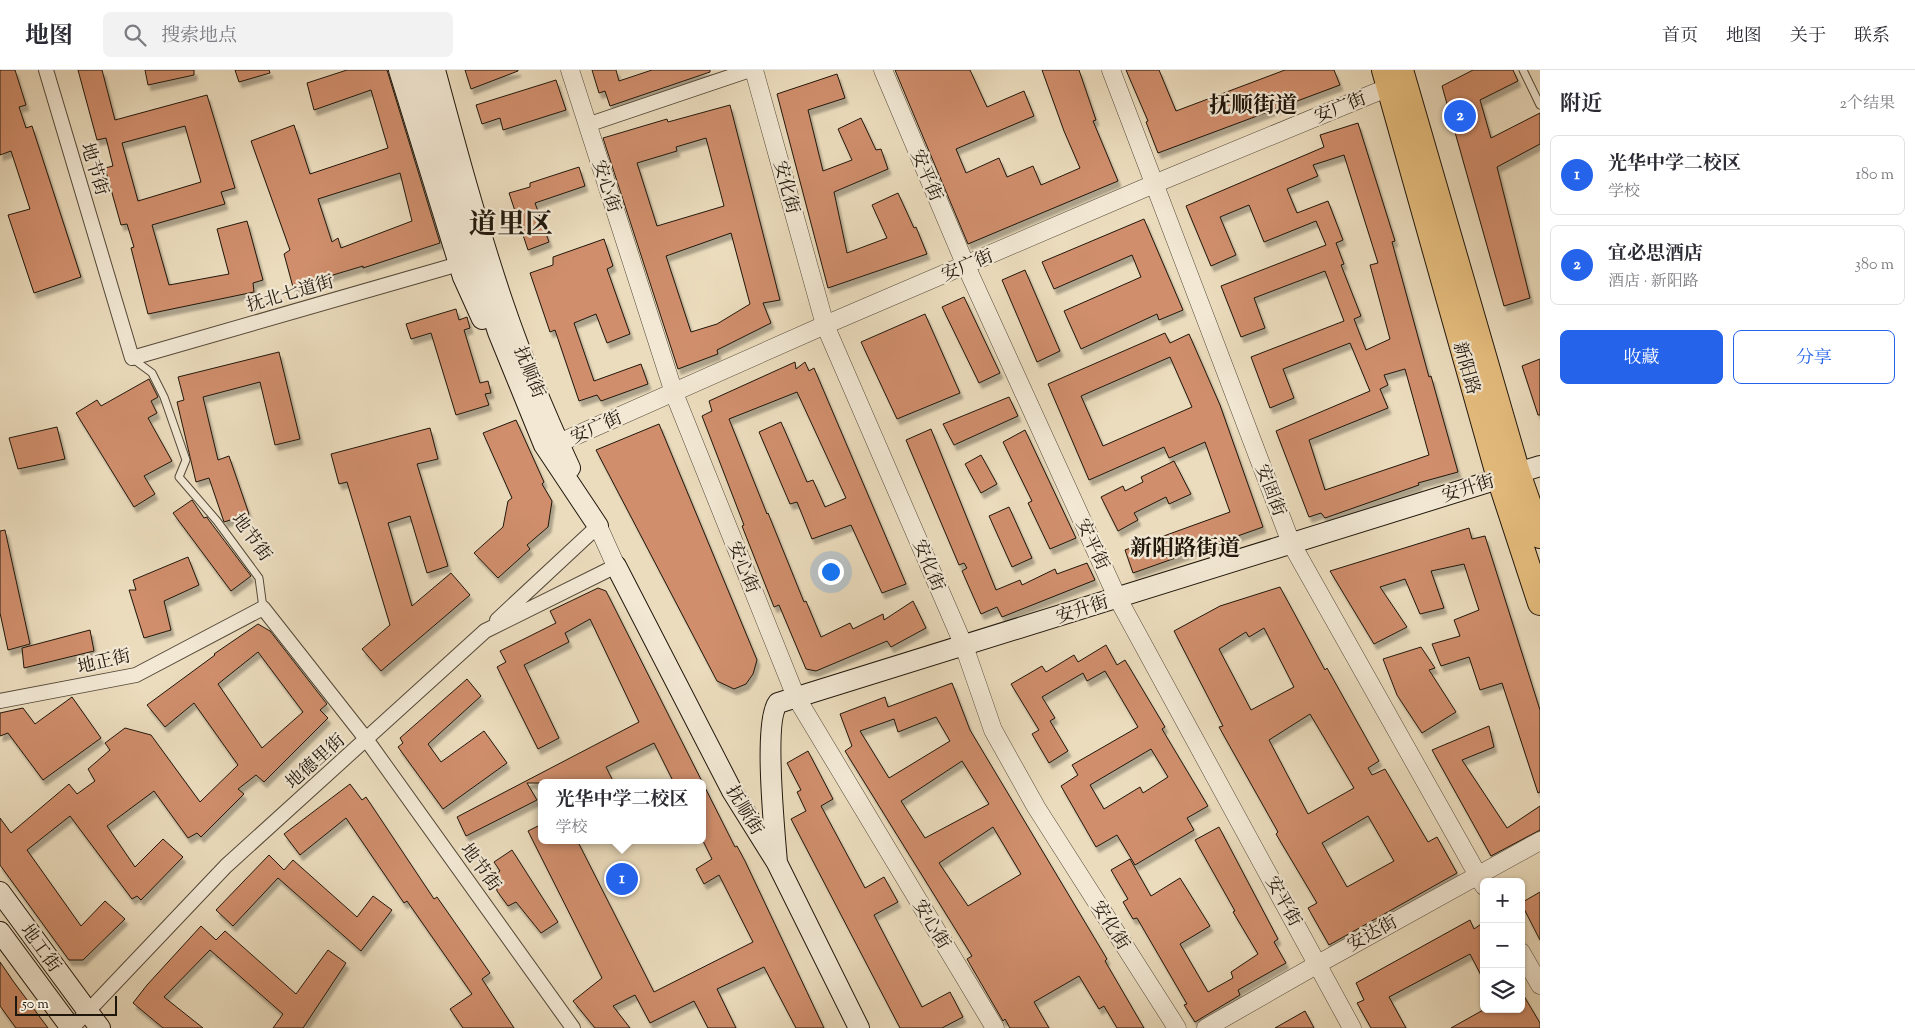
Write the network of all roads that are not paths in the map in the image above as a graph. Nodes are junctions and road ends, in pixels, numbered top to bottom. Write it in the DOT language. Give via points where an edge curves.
graph roads {
  1 [pos="46,70"];
  2 [pos="399,70"];
  3 [pos="418,70"];
  4 [pos="435,70"];
  5 [pos="570,70"];
  6 [pos="750,70"];
  7 [pos="754,70"];
  8 [pos="883,70"];
  9 [pos="1111,70"];
  10 [pos="1401,70"];
  11 [pos="1417,70"];
  12 [pos="1523,70"];
  13 [pos="1377,77"];
  14 [pos="1540,105"];
  15 [pos="587,125"];
  16 [pos="1409,130"];
  17 [pos="1154,184"];
  18 [pos="459,264"];
  19 [pos="966,266"];
  20 [pos="825,325"];
  21 [pos="132,358"];
  22 [pos="674,393"];
  23 [pos="524,397"];
  24 [pos="559,443"];
  25 [pos="1519,473"];
  26 [pos="598,526"];
  27 [pos="1540,536"];
  28 [pos="1291,543"];
  29 [pos="616,566"];
  30 [pos="1117,597"];
  31 [pos="1540,602"];
  32 [pos="263,608"];
  33 [pos="485,631"];
  34 [pos="964,646"];
  35 [pos="796,697"];
  36 [pos="0,701"];
  37 [pos="366,739"];
  38 [pos="1540,842"];
  39 [pos="778,863"];
  40 [pos="1483,878"];
  41 [pos="1480,880"];
  42 [pos="0,892"];
  43 [pos="0,932"];
  44 [pos="1525,959"];
  45 [pos="1318,964"];
  46 [pos="1540,985"];
  47 [pos="94,1020"];
  48 [pos="72,1028"];
  49 [pos="573,1028"];
  50 [pos="859,1028"];
  51 [pos="995,1028"];
  52 [pos="1177,1028"];
  53 [pos="1206,1028"];
  54 [pos="1352,1028"];
  1 -- 21 [label="street, 地节街"];
  2 -- 18 [label="main road, 抚顺街"];
  3 -- 23 [label="main road, 抚顺街" via="476,265"];
  4 -- 24 [label="main road, 抚顺街" via="503,304"];
  5 -- 15 [label="street, 安心街"];
  6 -- 15 [label="street"];
  7 -- 20 [label="street, 安化街"];
  8 -- 19 [label="street, 安平街"];
  9 -- 17 [label="street, 安固街"];
  10 -- 16 [label="highway, 新阳路"];
  11 -- 16 [label="highway, 新阳路" via="1419,94"];
  12 -- 14 [label="lane"];
  13 -- 16 [label="highway, 新阳路"];
  13 -- 17 [label="street, 安广街"];
  15 -- 22 [label="street, 安心街"];
  16 -- 25 [label="highway, 新阳路"];
  17 -- 19 [label="street, 安广街"];
  17 -- 28 [label="street, 安固街"];
  18 -- 21 [label="street, 抚北七道街"];
  18 -- 23 [label="main road, 抚顺街" via="494,347"];
  19 -- 20 [label="street, 安广街"];
  19 -- 30 [label="street, 安平街"];
  20 -- 22 [label="street, 安广街"];
  20 -- 34 [label="street, 安化街"];
  21 -- 32 [label="lane, 地节街" via="152,373 164,397 186,460 179,477 259,578"];
  22 -- 24 [label="street, 安广街"];
  22 -- 35 [label="street, 安心街"];
  23 -- 26 [label="main road, 抚顺街" via="544,445"];
  24 -- 26 [label="main road, 抚顺街"];
  25 -- 27 [label="highway, 新阳路"];
  25 -- 28 [label="main road, 安升街"];
  25 -- 31 [label="highway, 新阳路"];
  26 -- 29 [label="street"];
  26 -- 33 [label="street"];
  28 -- 30 [label="main road, 安升街"];
  28 -- 41 [label="street, 安固街"];
  29 -- 33 [label="street, 地德里街"];
  29 -- 39 [label="main road, 抚顺街" via="732,791"];
  30 -- 34 [label="main road, 安升街"];
  30 -- 45 [label="street, 安平街"];
  32 -- 36 [label="street, 地正街" via="136,675"];
  32 -- 37 [label="street, 地节街"];
  33 -- 37 [label="street, 地德里街"];
  34 -- 35 [label="main road, 安升街"];
  34 -- 52 [label="street, 安化街" via="993,730 1003,748 1036,807"];
  35 -- 39 [label="main road, 安升街" via="778,703 773,713 772,808"];
  35 -- 51 [label="street, 安心街"];
  37 -- 47 [label="street, 地德里街" via="226,866"];
  37 -- 49 [label="street, 地节街"];
  38 -- 40 [label="street, 安达街"];
  39 -- 50 [label="main road, 抚顺街"];
  41 -- 45 [label="street, 安达街"];
  42 -- 47 [label="main road, 地工街"];
  43 -- 48 [label="main road, 地工街"];
  44 -- 46 [label="street"];
  45 -- 53 [label="street, 安达街"];
  45 -- 54 [label="street, 安平街"];
  47 -- 48 [label="street, 地德里街"];
}
